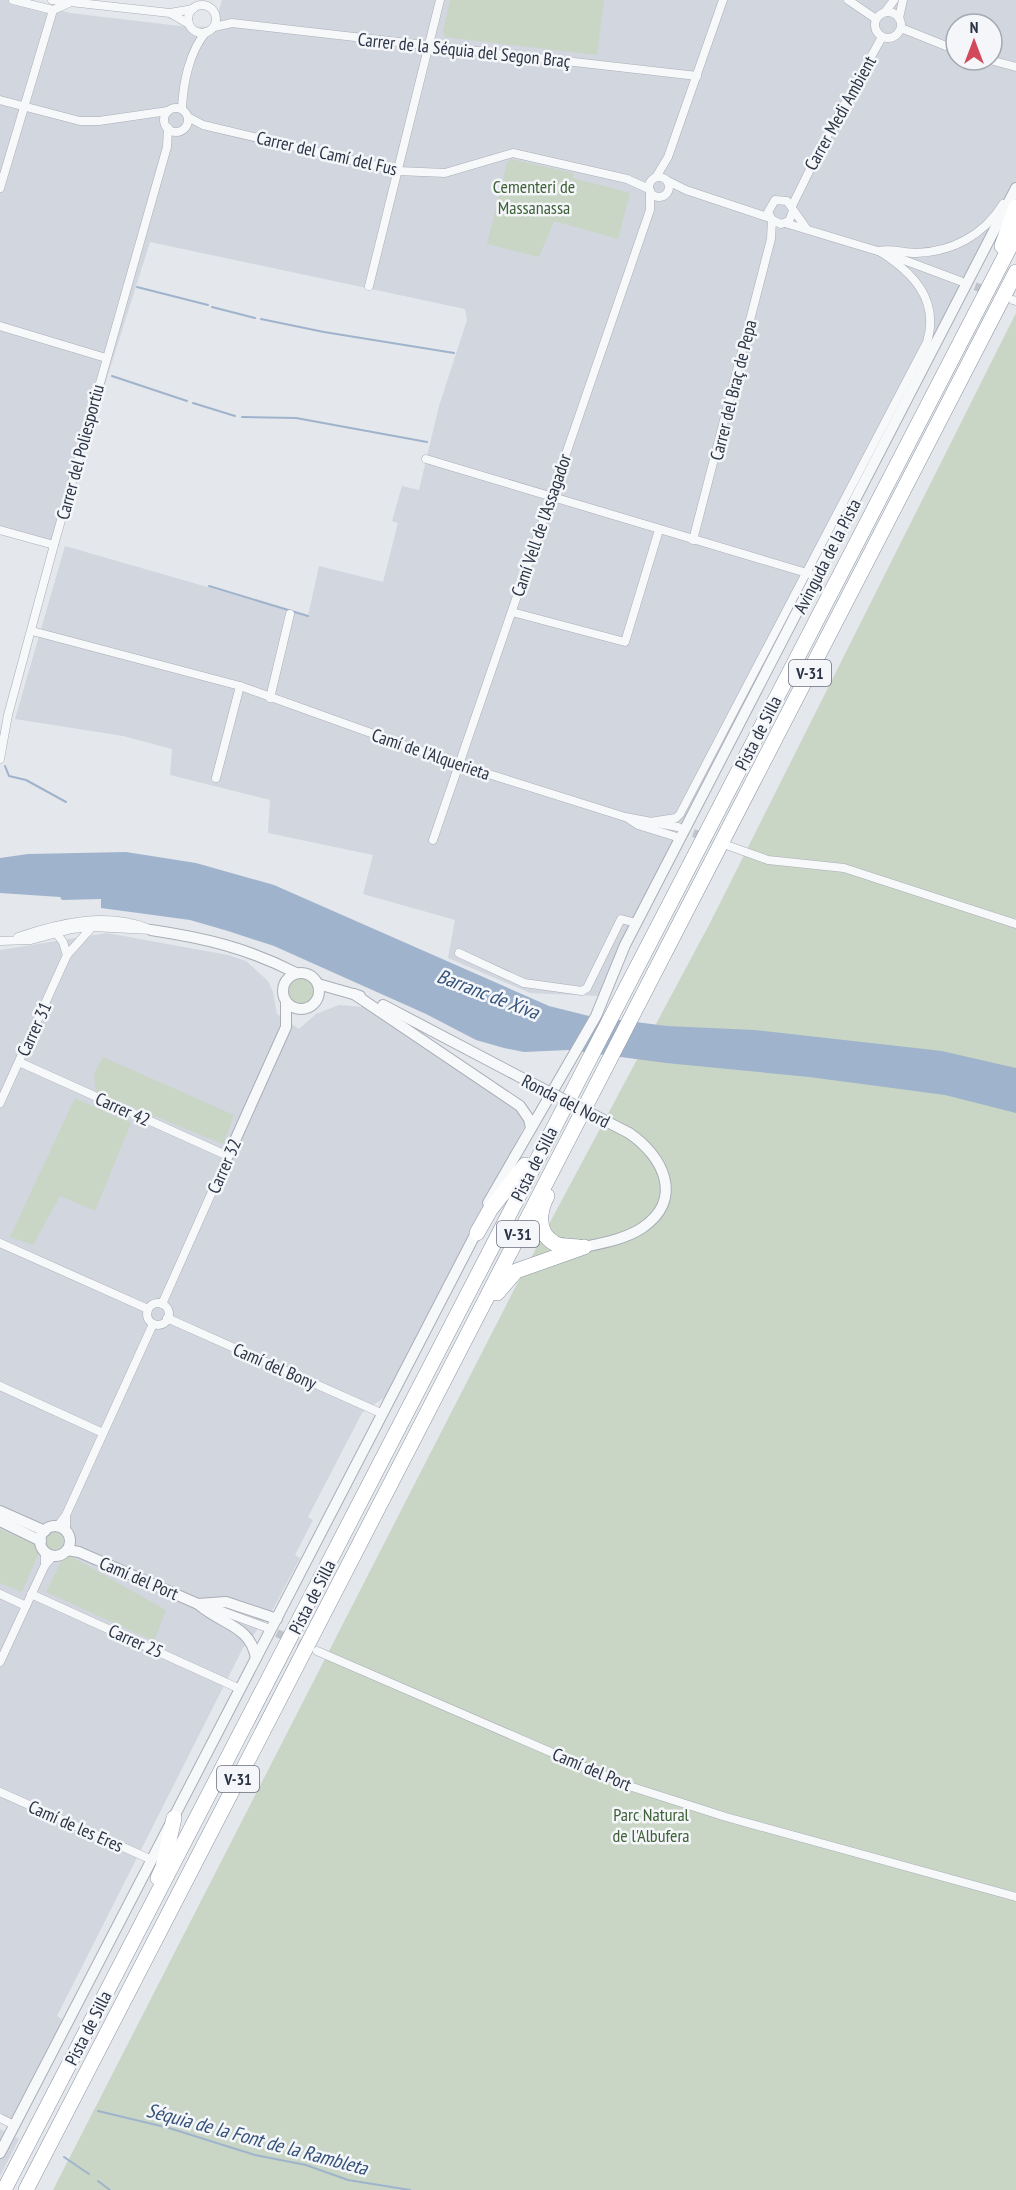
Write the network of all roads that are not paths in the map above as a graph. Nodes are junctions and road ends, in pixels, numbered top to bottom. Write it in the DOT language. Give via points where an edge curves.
graph roads {
  1 [pos="13,0"];
  2 [pos="52,0"];
  3 [pos="213,0"];
  4 [pos="440,0"];
  5 [pos="723,0"];
  6 [pos="848,0"];
  7 [pos="894,0"];
  8 [pos="903,0"];
  9 [pos="71,2"];
  10 [pos="199,5"];
  11 [pos="53,10"];
  12 [pos="214,12"];
  13 [pos="885,12"];
  14 [pos="170,13"];
  15 [pos="898,18"];
  16 [pos="876,19"];
  17 [pos="232,23"];
  18 [pos="190,26"];
  19 [pos="214,27"];
  20 [pos="901,28"];
  21 [pos="206,32"];
  22 [pos="882,37"];
  23 [pos="944,45"];
  24 [pos="429,46"];
  25 [pos="195,49"];
  26 [pos="697,76"];
  27 [pos="183,92"];
  28 [pos="0,99"];
  29 [pos="24,106"];
  30 [pos="170,110"];
  31 [pos="185,113"];
  32 [pos="152,115"];
  33 [pos="203,125"];
  34 [pos="167,127"];
  35 [pos="181,129"];
  36 [pos="167,147"];
  37 [pos="668,157"];
  38 [pos="398,171"];
  39 [pos="654,178"];
  40 [pos="627,179"];
  41 [pos="668,180"];
  42 [pos="0,188"];
  43 [pos="650,190"];
  44 [pos="686,190"];
  45 [pos="798,190"];
  46 [pos="664,195"];
  47 [pos="1015,196"];
  48 [pos="783,200"];
  49 [pos="769,206"];
  50 [pos="793,208"];
  51 [pos="650,210"];
  52 [pos="749,210"];
  53 [pos="771,219"];
  54 [pos="783,224"];
  55 [pos="806,228"];
  56 [pos="1016,235"];
  57 [pos="771,239"];
  58 [pos="879,250"];
  59 [pos="1016,272"];
  60 [pos="960,281"];
  61 [pos="369,286"];
  62 [pos="1013,294"];
  63 [pos="980,301"];
  64 [pos="0,326"];
  65 [pos="106,358"];
  66 [pos="426,459"];
  67 [pos="551,496"];
  68 [pos="0,530"];
  69 [pos="659,530"];
  70 [pos="693,540"];
  71 [pos="54,545"];
  72 [pos="811,575"];
  73 [pos="512,612"];
  74 [pos="290,614"];
  75 [pos="32,631"];
  76 [pos="240,686"];
  77 [pos="270,698"];
  78 [pos="743,706"];
  79 [pos="731,730"];
  80 [pos="0,759"];
  81 [pos="460,765"];
  82 [pos="704,771"];
  83 [pos="216,778"];
  84 [pos="705,789"];
  85 [pos="625,817"];
  86 [pos="650,822"];
  87 [pos="679,833"];
  88 [pos="433,840"];
  89 [pos="729,846"];
  90 [pos="636,923"];
  91 [pos="1016,924"];
  92 [pos="92,927"];
  93 [pos="151,930"];
  94 [pos="56,933"];
  95 [pos="0,940"];
  96 [pos="11,940"];
  97 [pos="459,953"];
  98 [pos="68,956"];
  99 [pos="261,956"];
  100 [pos="296,973"];
  101 [pos="284,983"];
  102 [pos="318,984"];
  103 [pos="342,991"];
  104 [pos="354,994"];
  105 [pos="317,1000"];
  106 [pos="286,1002"];
  107 [pos="302,1010"];
  108 [pos="286,1027"];
  109 [pos="18,1062"];
  110 [pos="0,1103"];
  111 [pos="531,1128"];
  112 [pos="570,1138"];
  113 [pos="546,1140"];
  114 [pos="228,1156"];
  115 [pos="477,1233"];
  116 [pos="0,1243"];
  117 [pos="584,1247"];
  118 [pos="162,1304"];
  119 [pos="148,1309"];
  120 [pos="168,1318"];
  121 [pos="153,1324"];
  122 [pos="470,1333"];
  123 [pos="0,1386"];
  124 [pos="383,1414"];
  125 [pos="103,1433"];
  126 [pos="0,1511"];
  127 [pos="0,1521"];
  128 [pos="62,1529"];
  129 [pos="43,1536"];
  130 [pos="69,1546"];
  131 [pos="49,1554"];
  132 [pos="0,1594"];
  133 [pos="31,1594"];
  134 [pos="198,1604"];
  135 [pos="26,1606"];
  136 [pos="276,1619"];
  137 [pos="265,1627"];
  138 [pos="317,1651"];
  139 [pos="256,1658"];
  140 [pos="0,1662"];
  141 [pos="240,1689"];
  142 [pos="0,1792"];
  143 [pos="174,1818"];
  144 [pos="152,1860"];
  145 [pos="1016,1896"];
  146 [pos="130,1946"];
  147 [pos="0,2118"];
  148 [pos="14,2126"];
  149 [pos="0,2153"];
  150 [pos="4,2190"];
  151 [pos="26,2190"];
  1 -- 11 [label="street"];
  2 -- 9 [label="street"];
  3 -- 12 [label="street"];
  4 -- 24 [label="street"];
  5 -- 26 [label="street"];
  6 -- 16 [label="street"];
  7 -- 13 [label="street"];
  8 -- 15 [label="street"];
  9 -- 11 [label="street"];
  9 -- 14 [label="street"];
  10 -- 12 [label="street"];
  10 -- 14 [label="street"];
  10 -- 18 [label="street" via="189,16"];
  11 -- 29 [label="street"];
  12 -- 17 [label="street, Carrer de la Séquia del Segon Braç"];
  12 -- 19 [label="street"];
  13 -- 15 [label="street"];
  13 -- 16 [label="street"];
  14 -- 18 [label="street"];
  15 -- 20 [label="street"];
  16 -- 22 [label="street" via="875,29"];
  17 -- 19 [label="street, Carrer de la Séquia del Segon Braç"];
  17 -- 24 [label="street, Carrer de la Séquia del Segon Braç"];
  18 -- 21 [label="street" via="197,32"];
  18 -- 25 [label="street"];
  19 -- 21 [label="street"];
  20 -- 22 [label="street" via="892,38"];
  20 -- 23 [label="street"];
  21 -- 25 [label="street"];
  22 -- 45 [label="street, Carrer Medi Ambient"];
  24 -- 26 [label="street, Carrer de la Séquia del Segon Braç"];
  24 -- 38 [label="street"];
  25 -- 27 [label="street"];
  26 -- 37 [label="street"];
  27 -- 30 [label="street"];
  27 -- 31 [label="street"];
  28 -- 29 [label="street"];
  29 -- 32 [label="street" via="80,121"];
  29 -- 42 [label="street"];
  30 -- 31 [label="street"];
  30 -- 32 [label="street"];
  30 -- 34 [label="street, Carrer del Poliesportiu" via="164,118"];
  31 -- 33 [label="street, Carrer del Camí del Fus"];
  31 -- 35 [label="street, Carrer del Poliesportiu"];
  32 -- 34 [label="street"];
  33 -- 35 [label="street, Carrer del Camí del Fus"];
  33 -- 38 [label="street, Carrer del Camí del Fus"];
  34 -- 35 [label="street"];
  34 -- 36 [label="street, Carrer del Poliesportiu"];
  35 -- 36 [label="street, Carrer del Poliesportiu"];
  36 -- 65 [label="street, Carrer del Poliesportiu"];
  37 -- 39 [label="street"];
  37 -- 41 [label="street"];
  38 -- 40 [label="street, Carrer del Camí del Fus" via="445,173 513,153"];
  38 -- 61 [label="street"];
  39 -- 40 [label="street, Carrer del Camí del Fus"];
  39 -- 41 [label="street, Carrer del Camí del Fus"];
  39 -- 43 [label="street, Camí Vell de l'Assagador"];
  40 -- 43 [label="street, Carrer del Camí del Fus"];
  41 -- 44 [label="street"];
  41 -- 46 [label="street" via="670,188"];
  43 -- 46 [label="street, Carrer del Camí del Fus"];
  43 -- 51 [label="street, Camí Vell de l'Assagador"];
  44 -- 46 [label="street"];
  44 -- 52 [label="street"];
  45 -- 48 [label="street, Carrer Medi Ambient"];
  45 -- 50 [label="street, Carrer Medi Ambient"];
  46 -- 51 [label="street, Camí Vell de l'Assagador"];
  47 -- 58 [label="street" via="981,231 953,247 915,253"];
  47 -- 63 [label="highway" via="1007,235 982,285"];
  47 -- 72 [label="street, Avinguda de la Pista"];
  48 -- 49 [label="street" via="775,200"];
  48 -- 50 [label="street"];
  49 -- 52 [label="street"];
  49 -- 53 [label="street"];
  50 -- 54 [label="street"];
  50 -- 55 [label="street"];
  51 -- 67 [label="street, Camí Vell de l'Assagador"];
  52 -- 53 [label="street"];
  53 -- 54 [label="street"];
  53 -- 57 [label="street, Carrer del Braç de Pepa"];
  54 -- 55 [label="street"];
  54 -- 57 [label="street, Carrer del Braç de Pepa"];
  55 -- 58 [label="street"];
  56 -- 63 [label="highway, Pista de Silla / V-31"];
  57 -- 70 [label="street, Carrer del Braç de Pepa"];
  58 -- 60 [label="street"];
  58 -- 72 [label="street, Avinguda de la Pista" via="900,264 917,283 928,307 930,332"];
  59 -- 62 [label="highway, Pista de Silla / V-31"];
  62 -- 112 [label="highway, Pista de Silla / V-31"];
  63 -- 113 [label="highway, Pista de Silla / V-31"];
  64 -- 65 [label="street"];
  65 -- 71 [label="street, Carrer del Poliesportiu"];
  66 -- 67 [label="street"];
  67 -- 69 [label="street"];
  67 -- 73 [label="street, Camí Vell de l'Assagador"];
  68 -- 71 [label="street"];
  69 -- 70 [label="street"];
  69 -- 73 [label="street" via="625,642"];
  70 -- 72 [label="street"];
  71 -- 75 [label="street, Carrer del Poliesportiu"];
  72 -- 78 [label="street, Avinguda de la Pista"];
  73 -- 81 [label="street, Camí Vell de l'Assagador"];
  74 -- 77 [label="street"];
  75 -- 76 [label="street, Camí de l'Alquerieta"];
  75 -- 80 [label="street, Carrer del Poliesportiu"];
  76 -- 77 [label="street, Camí de l'Alquerieta"];
  76 -- 83 [label="street"];
  77 -- 81 [label="street, Camí de l'Alquerieta"];
  78 -- 79 [label="street"];
  78 -- 79 [label="street, Avinguda de la Pista"];
  79 -- 82 [label="street, Avinguda de la Pista"];
  79 -- 84 [label="street, Avinguda de la Pista"];
  81 -- 85 [label="street, Camí de l'Alquerieta"];
  81 -- 88 [label="street, Camí Vell de l'Assagador"];
  82 -- 84 [label="street"];
  82 -- 86 [label="street, Avinguda de la Pista" via="676,818"];
  84 -- 87 [label="street, Avinguda de la Pista"];
  85 -- 86 [label="street, Camí de l'Alquerieta"];
  85 -- 87 [label="street, Camí de l'Alquerieta" via="638,825"];
  86 -- 87 [label="street, Camí de l'Alquerieta"];
  87 -- 90 [label="street, Avinguda de la Pista"];
  89 -- 91 [label="street" via="768,860 844,868"];
  90 -- 97 [label="street" via="621,919 582,991 524,982"];
  90 -- 111 [label="street, Avinguda de la Pista" via="596,1016"];
  92 -- 93 [label="street"];
  92 -- 94 [label="street"];
  92 -- 98 [label="street, Carrer 31"];
  93 -- 96 [label="street" via="135,923 94,920 70,922"];
  93 -- 99 [label="street" via="210,939"];
  94 -- 96 [label="street"];
  94 -- 98 [label="street"];
  95 -- 96 [label="street"];
  98 -- 109 [label="street, Carrer 31"];
  99 -- 100 [label="street"];
  99 -- 101 [label="street" via="275,967"];
  100 -- 101 [label="street"];
  100 -- 102 [label="street" via="311,976"];
  101 -- 106 [label="street"];
  102 -- 103 [label="street, Ronda del Nord"];
  102 -- 105 [label="street"];
  103 -- 104 [label="street, Ronda del Nord"];
  103 -- 105 [label="street"];
  104 -- 111 [label="street" via="520,1106"];
  104 -- 117 [label="street, Ronda del Nord, bridge" via="387,1006 629,1133 652,1151 664,1173 664,1197 656,1215 641,1228"];
  105 -- 107 [label="street"];
  106 -- 107 [label="street"];
  106 -- 108 [label="street, Carrer 32"];
  107 -- 108 [label="street, Carrer 32"];
  108 -- 114 [label="street, Carrer 32"];
  109 -- 110 [label="street, Carrer 31"];
  109 -- 114 [label="street, Carrer 42"];
  111 -- 115 [label="street, Avinguda de la Pista" via="485,1209"];
  112 -- 117 [label="highway" via="539,1218 544,1233 555,1244"];
  112 -- 122 [label="highway, Pista de Silla / V-31"];
  113 -- 115 [label="highway" via="490,1210"];
  113 -- 146 [label="highway, Pista de Silla / V-31"];
  114 -- 118 [label="street, Carrer 32"];
  115 -- 124 [label="street, Avinguda de la Pista"];
  116 -- 119 [label="street"];
  117 -- 122 [label="highway" via="516,1271 500,1287 485,1316"];
  118 -- 119 [label="street" via="153,1304"];
  118 -- 120 [label="street" via="167,1308"];
  119 -- 121 [label="street" via="147,1316"];
  120 -- 121 [label="street"];
  120 -- 124 [label="street, Camí del Bony"];
  121 -- 125 [label="street"];
  122 -- 151 [label="highway, Pista de Silla / V-31"];
  123 -- 125 [label="street"];
  124 -- 136 [label="street, Avinguda de la Pista"];
  125 -- 128 [label="street"];
  126 -- 129 [label="street"];
  127 -- 129 [label="street"];
  128 -- 129 [label="street"];
  128 -- 130 [label="street"];
  129 -- 131 [label="street"];
  130 -- 131 [label="street" via="61,1555"];
  130 -- 134 [label="street, Camí del Port"];
  131 -- 133 [label="street"];
  132 -- 135 [label="street"];
  133 -- 135 [label="street"];
  133 -- 141 [label="street, Carrer 25"];
  134 -- 136 [label="street, Camí del Port" via="226,1602"];
  134 -- 137 [label="street, Camí del Port"];
  134 -- 139 [label="street, Camí del Port" via="245,1634 253,1642"];
  135 -- 140 [label="street"];
  136 -- 139 [label="street, Avinguda de la Pista"];
  138 -- 145 [label="street, Camí del Port" via="629,1786 726,1817"];
  139 -- 141 [label="street, Avinguda de la Pista"];
  141 -- 143 [label="street, Avinguda de la Pista"];
  142 -- 144 [label="street, Camí de les Eres"];
  143 -- 144 [label="street, Avinguda de la Pista"];
  143 -- 146 [label="highway" via="163,1867 135,1924"];
  144 -- 148 [label="street, Avinguda de la Pista"];
  146 -- 150 [label="highway, Pista de Silla / V-31"];
  147 -- 148 [label="street"];
  148 -- 149 [label="street, Avinguda de la Pista"];
}
